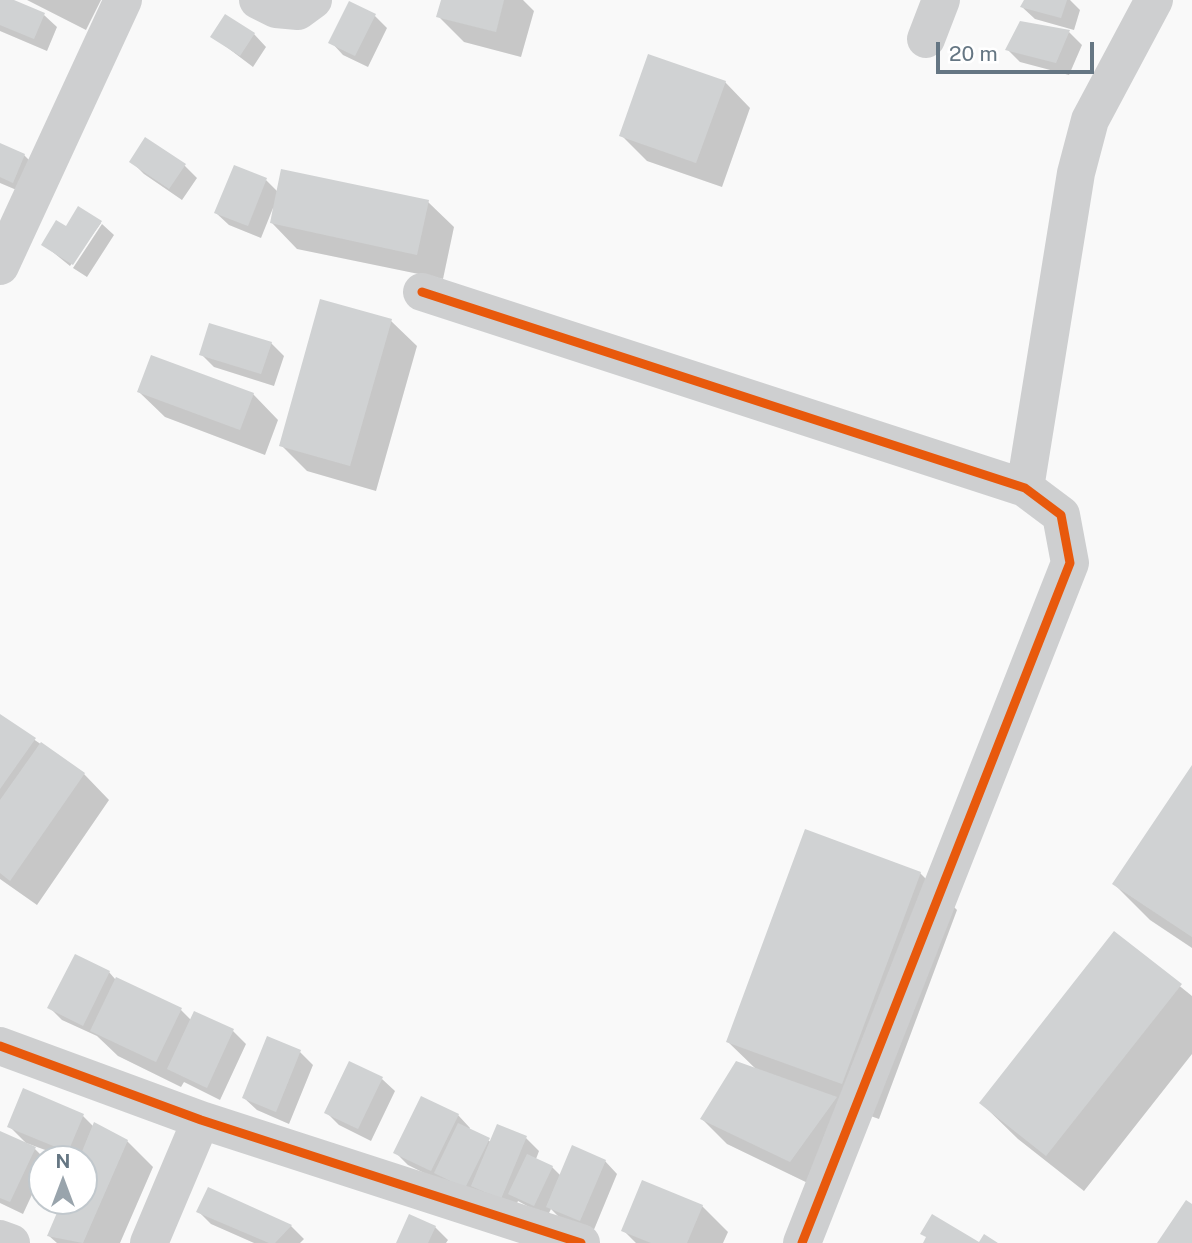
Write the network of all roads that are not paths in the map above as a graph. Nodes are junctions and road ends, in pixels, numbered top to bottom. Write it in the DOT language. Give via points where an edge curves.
graph roads {
  1 [pos="123,0"];
  2 [pos="258,0"];
  3 [pos="313,0"];
  4 [pos="941,0"];
  5 [pos="1154,0"];
  6 [pos="926,39"];
  7 [pos="0,266"];
  8 [pos="422,292"];
  9 [pos="1025,488"];
  10 [pos="0,1046"];
  11 [pos="201,1120"];
  12 [pos="0,1239"];
  13 [pos="11,1243"];
  14 [pos="149,1243"];
  15 [pos="581,1243"];
  16 [pos="802,1243"];
  1 -- 7 [label="street"];
  2 -- 3 [label="street" via="276,9 298,11"];
  4 -- 6 [label="street"];
  5 -- 9 [label="street" via="1090,120 1083,146"];
  8 -- 9 [label="street"];
  9 -- 16 [label="street" via="1061,515 1070,563"];
  10 -- 11 [label="street"];
  11 -- 14 [label="street"];
  11 -- 15 [label="street"];
  12 -- 13 [label="street"];
}
